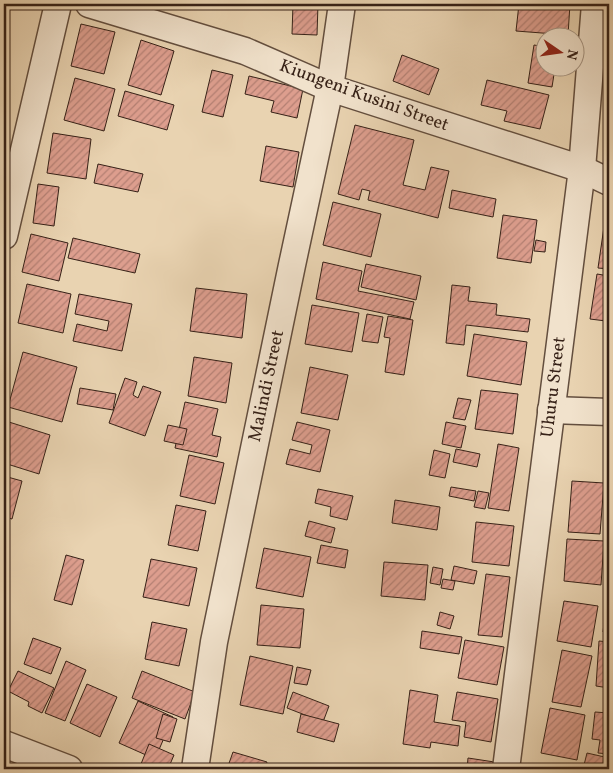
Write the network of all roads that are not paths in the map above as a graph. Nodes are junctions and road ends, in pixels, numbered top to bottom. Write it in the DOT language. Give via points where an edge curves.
graph roads {
  1 [pos="58,4"];
  2 [pos="89,4"];
  3 [pos="342,4"];
  4 [pos="595,4"];
  5 [pos="330,88"];
  6 [pos="582,170"];
  7 [pos="609,182"];
  8 [pos="4,236"];
  9 [pos="551,410"];
  10 [pos="609,412"];
  11 [pos="4,744"];
  12 [pos="69,769"];
  13 [pos="195,769"];
  14 [pos="506,769"];
  1 -- 8 [label="street"];
  2 -- 5 [label="street, Kiungeni Kusini Street" via="245,51"];
  3 -- 5 [label="street, Malindi Street"];
  4 -- 6 [label="street, Uhuru Street"];
  5 -- 6 [label="street, Kiungeni Kusini Street"];
  5 -- 13 [label="street, Malindi Street" via="214,642"];
  6 -- 7 [label="street, Kiungeni Kusini Street"];
  6 -- 9 [label="street, Uhuru Street"];
  9 -- 10 [label="street"];
  9 -- 14 [label="street, Uhuru Street"];
  11 -- 12 [label="street"];
}
